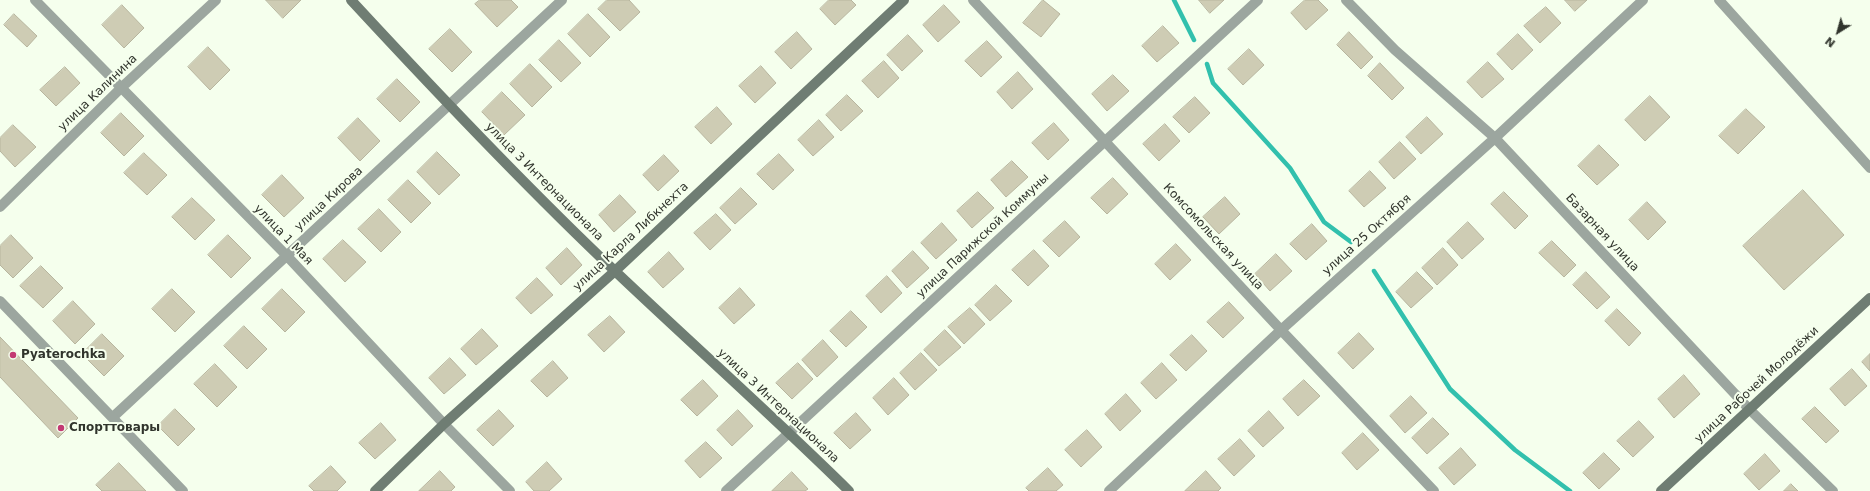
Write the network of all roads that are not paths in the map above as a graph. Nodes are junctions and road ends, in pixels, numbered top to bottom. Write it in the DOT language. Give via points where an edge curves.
graph roads {
  1 [pos="35,0"];
  2 [pos="216,0"];
  3 [pos="351,0"];
  4 [pos="562,0"];
  5 [pos="904,0"];
  6 [pos="973,0"];
  7 [pos="1258,0"];
  8 [pos="1346,0"];
  9 [pos="1643,0"];
  10 [pos="1719,0"];
  11 [pos="121,88"];
  12 [pos="449,106"];
  13 [pos="1495,138"];
  14 [pos="1106,141"];
  15 [pos="1870,168"];
  16 [pos="0,207"];
  17 [pos="287,256"];
  18 [pos="615,271"];
  19 [pos="1870,298"];
  20 [pos="0,301"];
  21 [pos="1281,330"];
  22 [pos="1750,410"];
  23 [pos="113,417"];
  24 [pos="444,424"];
  25 [pos="789,432"];
  26 [pos="183,491"];
  27 [pos="375,491"];
  28 [pos="510,491"];
  29 [pos="726,491"];
  30 [pos="849,491"];
  31 [pos="1109,491"];
  32 [pos="1434,491"];
  33 [pos="1661,491"];
  34 [pos="1833,491"];
  1 -- 11 [label="street, улица 1 Мая"];
  2 -- 11 [label="street, улица Калинина"];
  3 -- 12 [label="main road, улица 3 Интернационала"];
  4 -- 12 [label="street, улица Кирова"];
  5 -- 18 [label="main road, улица Карла Либкнехта"];
  6 -- 14 [label="street, Комсомольская улица"];
  7 -- 14 [label="street, улица Парижской Коммуны"];
  8 -- 13 [label="street, Базарная улица" via="1395,50"];
  9 -- 13 [label="street, улица 25 Октября"];
  10 -- 15 [label="street"];
  11 -- 16 [label="street, улица Калинина"];
  11 -- 17 [label="street, улица 1 Мая"];
  12 -- 17 [label="street, улица Кирова"];
  12 -- 18 [label="main road, улица 3 Интернационала"];
  13 -- 21 [label="street, улица 25 Октября"];
  13 -- 22 [label="street, Базарная улица"];
  14 -- 21 [label="street, Комсомольская улица"];
  14 -- 25 [label="street, улица Парижской Коммуны"];
  17 -- 23 [label="street, улица Кирова"];
  17 -- 24 [label="street, улица 1 Мая"];
  18 -- 24 [label="main road, улица Карла Либкнехта"];
  18 -- 25 [label="main road, улица 3 Интернационала"];
  19 -- 22 [label="main road, улица Рабочей Молодёжи"];
  20 -- 23 [label="street"];
  21 -- 31 [label="street, улица 25 Октября"];
  21 -- 32 [label="street, Комсомольская улица"];
  22 -- 33 [label="main road, улица Рабочей Молодёжи"];
  22 -- 34 [label="street, Базарная улица"];
  23 -- 26 [label="street"];
  24 -- 27 [label="main road, улица Карла Либкнехта"];
  24 -- 28 [label="street, улица 1 Мая"];
  25 -- 29 [label="street, улица Парижской Коммуны"];
  25 -- 30 [label="main road, улица 3 Интернационала"];
}
